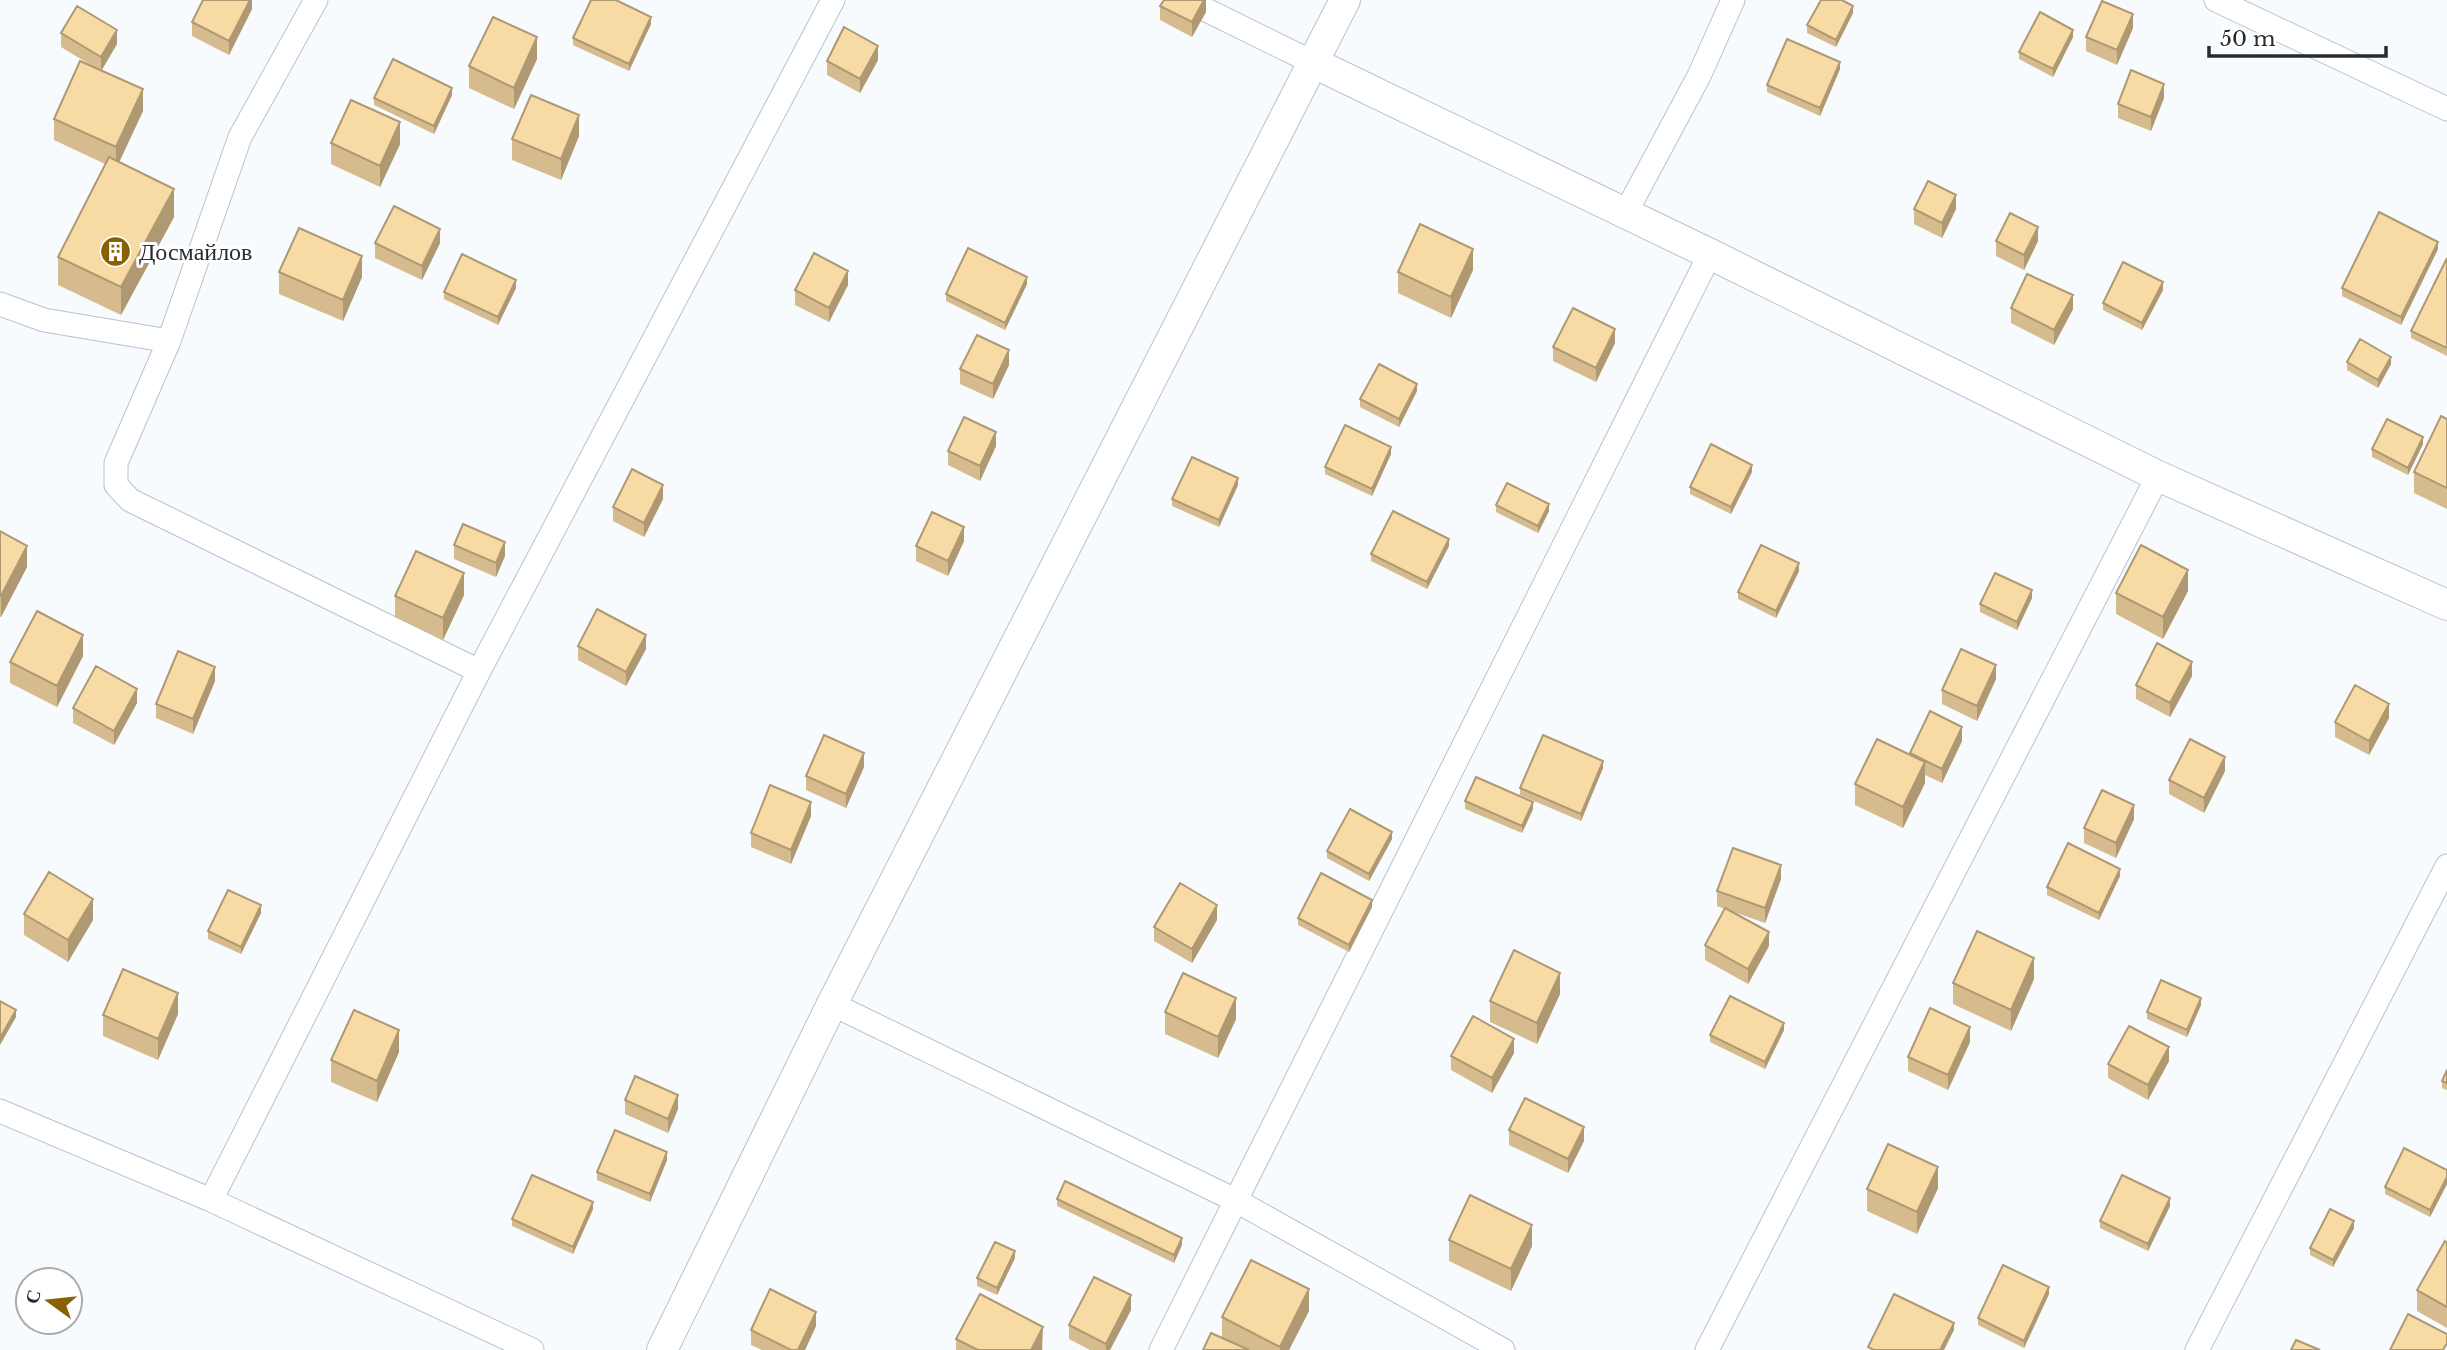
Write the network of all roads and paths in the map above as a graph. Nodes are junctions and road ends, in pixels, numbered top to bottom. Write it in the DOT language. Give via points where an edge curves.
graph roads {
  1 [pos="316,0"];
  2 [pos="833,0"];
  3 [pos="1186,0"];
  4 [pos="1345,0"];
  5 [pos="1733,0"];
  6 [pos="2216,0"];
  7 [pos="1314,62"];
  8 [pos="2447,109"];
  9 [pos="1625,214"];
  10 [pos="1710,254"];
  11 [pos="0,304"];
  12 [pos="169,341"];
  13 [pos="2158,476"];
  14 [pos="2447,605"];
  15 [pos="479,671"];
  16 [pos="2447,866"];
  17 [pos="832,1004"];
  18 [pos="0,1111"];
  19 [pos="211,1200"];
  20 [pos="1236,1200"];
  21 [pos="531,1350"];
  22 [pos="662,1350"];
  23 [pos="1161,1350"];
  24 [pos="1503,1350"];
  25 [pos="1707,1350"];
  26 [pos="2197,1350"];
  1 -- 12 [label="street" via="240,137"];
  2 -- 15 [label="street"];
  3 -- 7 [label="street"];
  4 -- 7 [label="street"];
  5 -- 9 [label="street" via="1699,76"];
  6 -- 8 [label="street"];
  7 -- 9 [label="street"];
  7 -- 17 [label="street"];
  9 -- 10 [label="street"];
  10 -- 13 [label="street"];
  10 -- 20 [label="street"];
  11 -- 12 [label="street" via="44,320"];
  12 -- 15 [label="street" via="116,463 116,485 130,500"];
  13 -- 14 [label="street"];
  13 -- 25 [label="street"];
  15 -- 19 [label="street"];
  16 -- 26 [label="street"];
  17 -- 20 [label="street"];
  17 -- 22 [label="street"];
  18 -- 19 [label="street"];
  19 -- 21 [label="street"];
  20 -- 23 [label="street"];
  20 -- 24 [label="street"];
}
